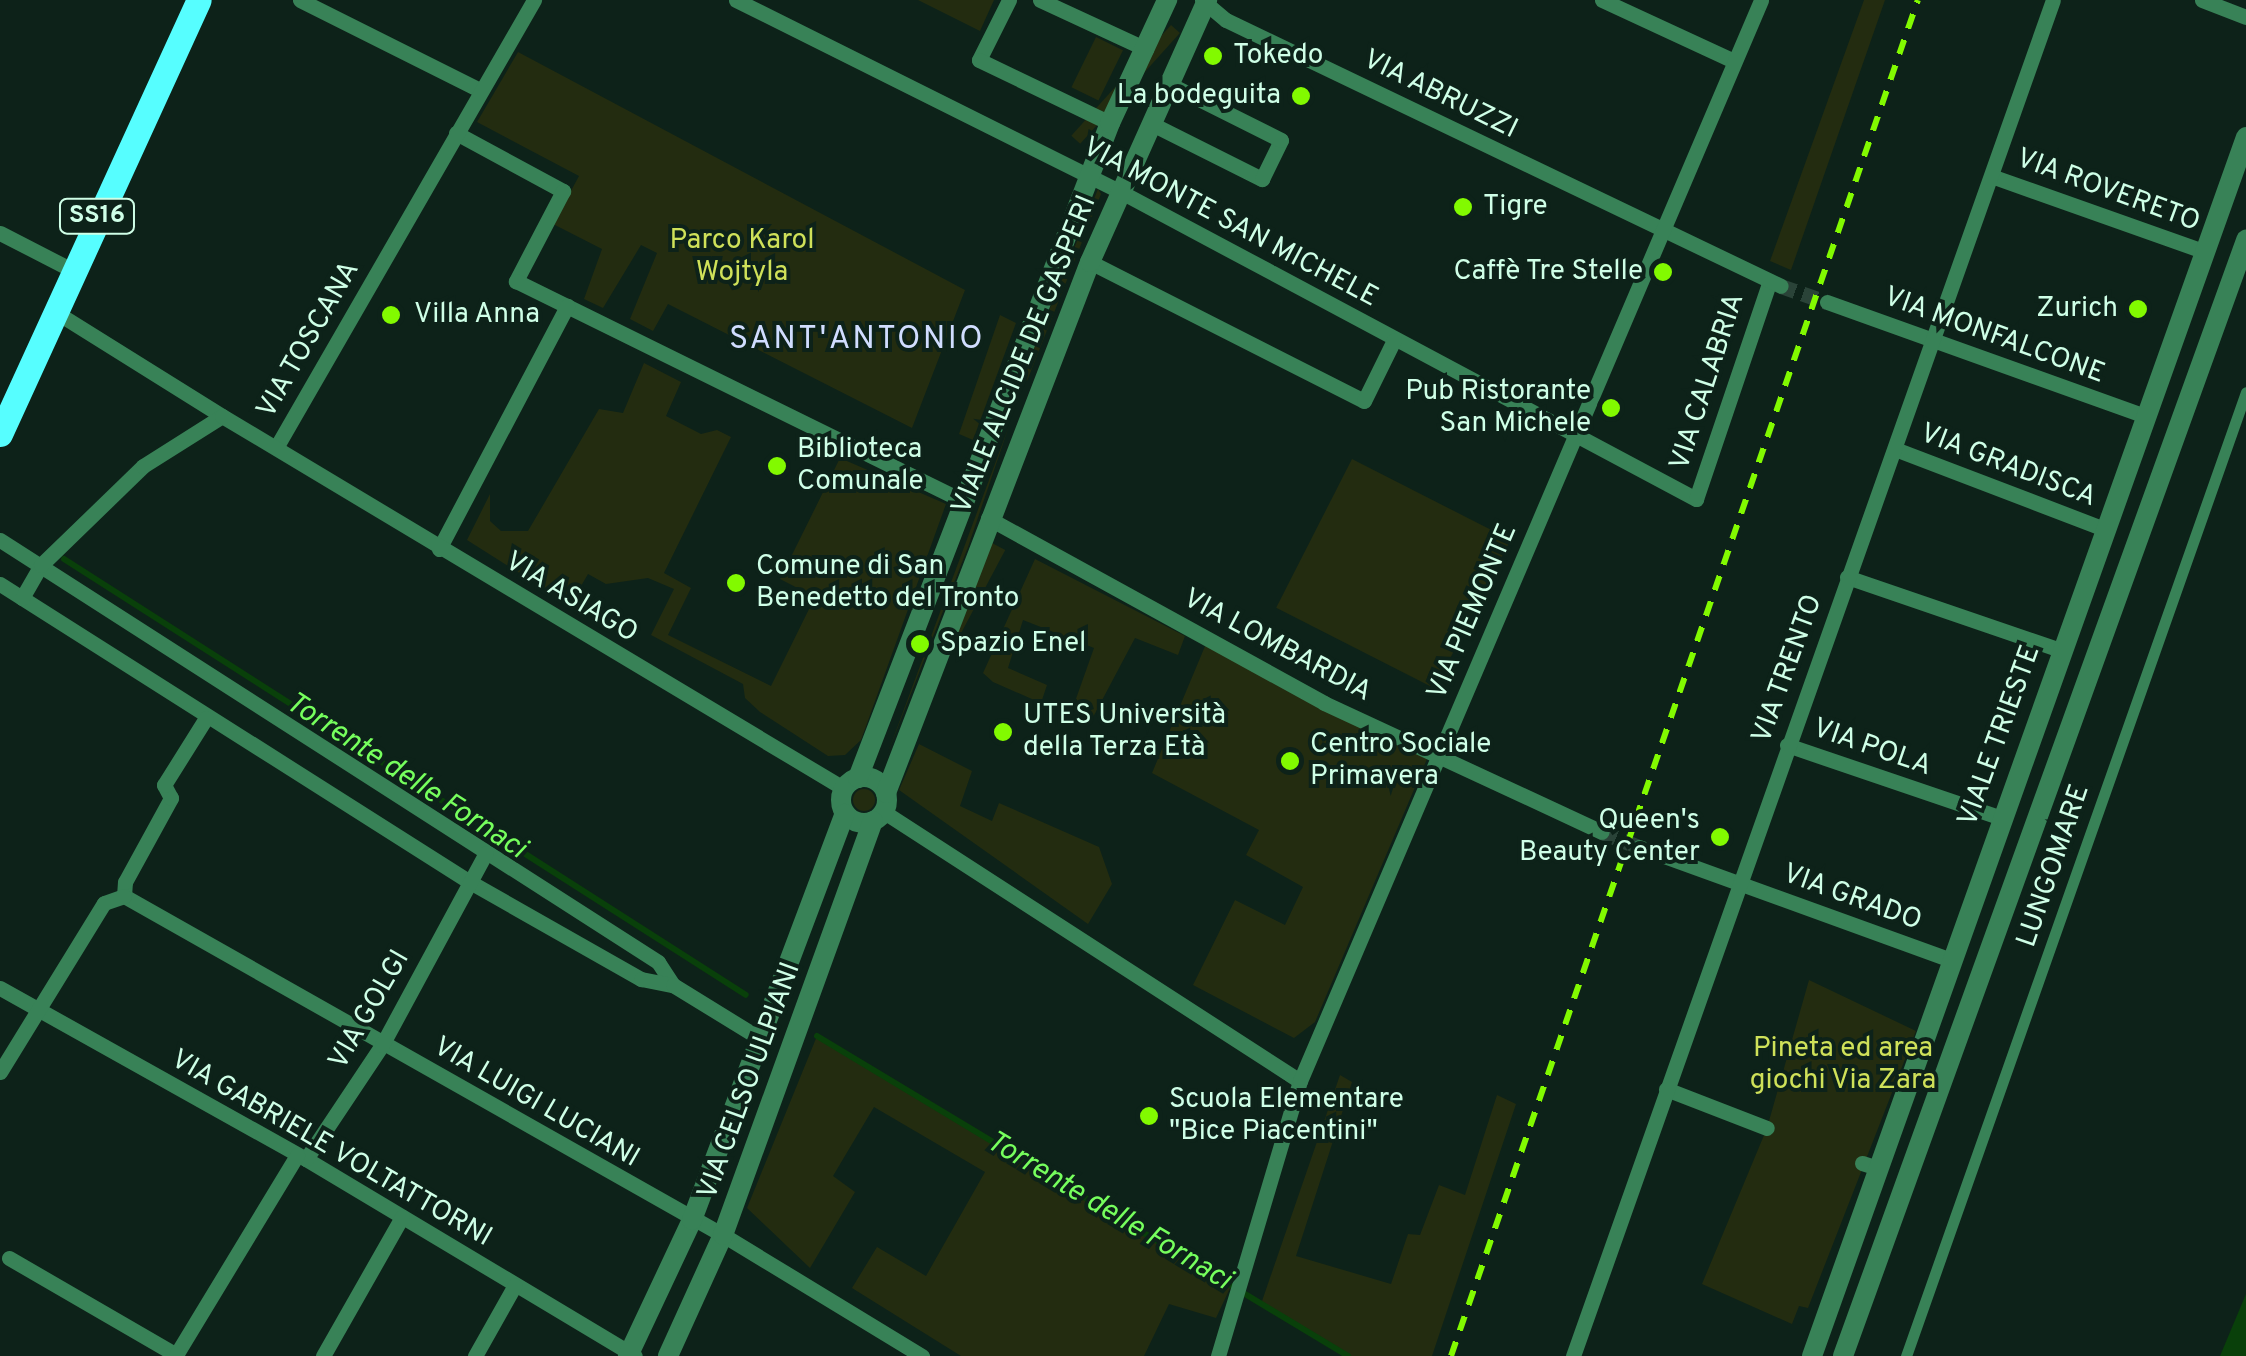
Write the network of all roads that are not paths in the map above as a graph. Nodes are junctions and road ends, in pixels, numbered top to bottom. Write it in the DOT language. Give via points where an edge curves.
graph roads {
  1 [pos="199,0"];
  2 [pos="300,0"];
  3 [pos="534,0"];
  4 [pos="736,0"];
  5 [pos="1008,0"];
  6 [pos="1040,0"];
  7 [pos="1167,0"];
  8 [pos="1602,0"];
  9 [pos="1761,0"];
  10 [pos="2053,0"];
  11 [pos="2202,0"];
  12 [pos="1205,1"];
  13 [pos="2246,17"];
  14 [pos="1146,49"];
  15 [pos="1734,61"];
  16 [pos="1171,85"];
  17 [pos="480,90"];
  18 [pos="1110,123"];
  19 [pos="1154,124"];
  20 [pos="456,133"];
  21 [pos="2246,137"];
  22 [pos="1090,176"];
  23 [pos="1994,177"];
  24 [pos="1121,192"];
  25 [pos="1661,230"];
  26 [pos="0,233"];
  27 [pos="2246,240"];
  28 [pos="2206,252"];
  29 [pos="1090,262"];
  30 [pos="72,270"];
  31 [pos="1827,302"];
  32 [pos="566,306"];
  33 [pos="54,312"];
  34 [pos="1394,340"];
  35 [pos="1930,340"];
  36 [pos="2246,392"];
  37 [pos="222,416"];
  38 [pos="2145,416"];
  39 [pos="0,434"];
  40 [pos="1575,437"];
  41 [pos="277,446"];
  42 [pos="1894,449"];
  43 [pos="1696,499"];
  44 [pos="964,500"];
  45 [pos="988,518"];
  46 [pos="2104,529"];
  47 [pos="0,540"];
  48 [pos="439,549"];
  49 [pos="41,565"];
  50 [pos="1847,577"];
  51 [pos="0,584"];
  52 [pos="22,598"];
  53 [pos="2060,650"];
  54 [pos="206,718"];
  55 [pos="1786,745"];
  56 [pos="1438,757"];
  57 [pos="850,783"];
  58 [pos="881,808"];
  59 [pos="845,814"];
  60 [pos="1999,817"];
  61 [pos="1602,832"];
  62 [pos="1639,847"];
  63 [pos="486,853"];
  64 [pos="470,882"];
  65 [pos="1738,883"];
  66 [pos="124,896"];
  67 [pos="1949,959"];
  68 [pos="673,985"];
  69 [pos="0,988"];
  70 [pos="36,1010"];
  71 [pos="759,1038"];
  72 [pos="382,1044"];
  73 [pos="0,1072"];
  74 [pos="1300,1081"];
  75 [pos="1666,1088"];
  76 [pos="1767,1128"];
  77 [pos="301,1157"];
  78 [pos="402,1217"];
  79 [pos="692,1220"];
  80 [pos="723,1235"];
  81 [pos="9,1258"];
  82 [pos="515,1285"];
  83 [pos="631,1355"];
  84 [pos="324,1356"];
  85 [pos="475,1356"];
  86 [pos="668,1356"];
  87 [pos="922,1356"];
  88 [pos="1218,1356"];
  89 [pos="1572,1356"];
  90 [pos="1812,1356"];
  91 [pos="1843,1356"];
  92 [pos="1906,1356"];
  1 -- 30 [label="main road, SS16"];
  2 -- 17 [label="street"];
  3 -- 17 [label="street, VIA TOSCANA"];
  4 -- 22 [label="street, VIA MONTE SAN MICHELE"];
  5 -- 18 [label="street" via="979,60"];
  6 -- 14 [label="street"];
  7 -- 14 [label="street, VIALE ALCIDE DE GASPERI"];
  8 -- 15 [label="street"];
  9 -- 15 [label="street, VIA PIEMONTE"];
  10 -- 23 [label="street, VIA TRENTO"];
  11 -- 13 [label="street"];
  12 -- 16 [label="street, VIALE ALCIDE DE GASPERI"];
  12 -- 25 [label="street, VIA ABRUZZI" via="1226,20"];
  14 -- 18 [label="street, VIALE ALCIDE DE GASPERI"];
  15 -- 25 [label="street, VIA PIEMONTE"];
  16 -- 19 [label="street, VIALE ALCIDE DE GASPERI"];
  16 -- 19 [label="street" via="1281,140 1262,178"];
  17 -- 20 [label="street, VIA TOSCANA"];
  18 -- 22 [label="street, VIALE ALCIDE DE GASPERI"];
  19 -- 24 [label="street, VIALE ALCIDE DE GASPERI"];
  20 -- 32 [label="street" via="563,191 516,282"];
  20 -- 41 [label="street, VIA TOSCANA"];
  21 -- 28 [label="street, VIALE TRIESTE"];
  22 -- 24 [label="street, VIA MONTE SAN MICHELE"];
  22 -- 44 [label="street, VIALE ALCIDE DE GASPERI"];
  23 -- 28 [label="street, VIA ROVERETO"];
  23 -- 35 [label="street, VIA TRENTO"];
  24 -- 29 [label="street, VIALE ALCIDE DE GASPERI"];
  24 -- 34 [label="street, VIA MONTE SAN MICHELE"];
  25 -- 40 [label="street, VIA PIEMONTE"];
  25 -- 43 [label="street, VIA CALABRIA" via="1775,284"];
  26 -- 30 [label="street"];
  27 -- 91 [label="street"];
  28 -- 38 [label="street, VIALE TRIESTE"];
  29 -- 34 [label="street" via="1364,401"];
  29 -- 45 [label="street, VIALE ALCIDE DE GASPERI"];
  30 -- 33 [label="main road, SS16"];
  31 -- 35 [label="street, VIA MONFALCONE"];
  32 -- 44 [label="street"];
  32 -- 48 [label="street"];
  33 -- 37 [label="street"];
  33 -- 39 [label="main road, SS16"];
  34 -- 40 [label="street, VIA MONTE SAN MICHELE"];
  35 -- 38 [label="street, VIA MONFALCONE"];
  35 -- 42 [label="street, VIA TRENTO"];
  36 -- 92 [label="street, LUNGOMARE"];
  37 -- 41 [label="street, VIA TOSCANA"];
  37 -- 49 [label="street, VIA TOSCANA" via="143,466"];
  38 -- 46 [label="street, VIALE TRIESTE"];
  40 -- 43 [label="street, VIA MONTE SAN MICHELE"];
  40 -- 56 [label="street, VIA PIEMONTE"];
  41 -- 48 [label="street, VIA ASIAGO"];
  42 -- 46 [label="street, VIA GRADISCA"];
  42 -- 50 [label="street, VIA TRENTO"];
  44 -- 57 [label="street, VIALE ALCIDE DE GASPERI"];
  45 -- 56 [label="street, VIA LOMBARDIA"];
  45 -- 58 [label="street, VIALE ALCIDE DE GASPERI"];
  46 -- 53 [label="street, VIALE TRIESTE"];
  47 -- 49 [label="street"];
  48 -- 57 [label="street, VIA ASIAGO"];
  49 -- 52 [label="street, VIA TOSCANA"];
  49 -- 63 [label="street"];
  50 -- 53 [label="street"];
  50 -- 55 [label="street, VIA TRENTO"];
  51 -- 52 [label="street"];
  52 -- 54 [label="street"];
  53 -- 60 [label="street, VIALE TRIESTE"];
  54 -- 64 [label="street"];
  54 -- 66 [label="street" via="164,785 171,798 125,882"];
  55 -- 60 [label="street, VIA POLA"];
  55 -- 65 [label="street, VIA TRENTO"];
  56 -- 61 [label="street, VIA LOMBARDIA"];
  56 -- 74 [label="street, VIA PIEMONTE"];
  57 -- 58 [label="street" via="873,779"];
  57 -- 59 [label="street"];
  58 -- 59 [label="street" via="857,822"];
  58 -- 74 [label="street"];
  58 -- 80 [label="street, VIA CELSO ULPIANI"];
  59 -- 71 [label="street, VIA CELSO ULPIANI"];
  60 -- 67 [label="street, VIALE TRIESTE"];
  62 -- 65 [label="street"];
  63 -- 64 [label="street, VIA GOLGI"];
  63 -- 68 [label="street" via="658,962"];
  64 -- 68 [label="street" via="641,979"];
  64 -- 72 [label="street, VIA GOLGI"];
  65 -- 67 [label="street, VIA GRADO"];
  65 -- 75 [label="street, VIA TRENTO"];
  66 -- 70 [label="street" via="104,903"];
  66 -- 72 [label="street, VIA LUIGI LUCIANI"];
  67 -- 90 [label="street, VIALE TRIESTE" via="1870,1166"];
  68 -- 71 [label="street"];
  69 -- 70 [label="street, VIA GABRIELE VOLTATTORNI"];
  70 -- 73 [label="street"];
  70 -- 77 [label="street, VIA GABRIELE VOLTATTORNI"];
  71 -- 79 [label="street, VIA CELSO ULPIANI"];
  72 -- 77 [label="street, VIA GOLGI"];
  72 -- 79 [label="street, VIA LUIGI LUCIANI"];
  74 -- 88 [label="street, VIA PIEMONTE"];
  75 -- 76 [label="street"];
  75 -- 89 [label="street, VIA TRENTO"];
  77 -- 78 [label="street, VIA GABRIELE VOLTATTORNI"];
  77 -- 81 [label="street, VIA GOLGI" via="176,1355"];
  78 -- 82 [label="street, VIA GABRIELE VOLTATTORNI"];
  78 -- 84 [label="street"];
  79 -- 80 [label="street, VIA LUIGI LUCIANI"];
  79 -- 83 [label="street, VIA CELSO ULPIANI"];
  80 -- 86 [label="street, VIA CELSO ULPIANI"];
  80 -- 87 [label="street, VIA LUIGI LUCIANI"];
  82 -- 83 [label="street, VIA GABRIELE VOLTATTORNI"];
  82 -- 85 [label="street"];
}
